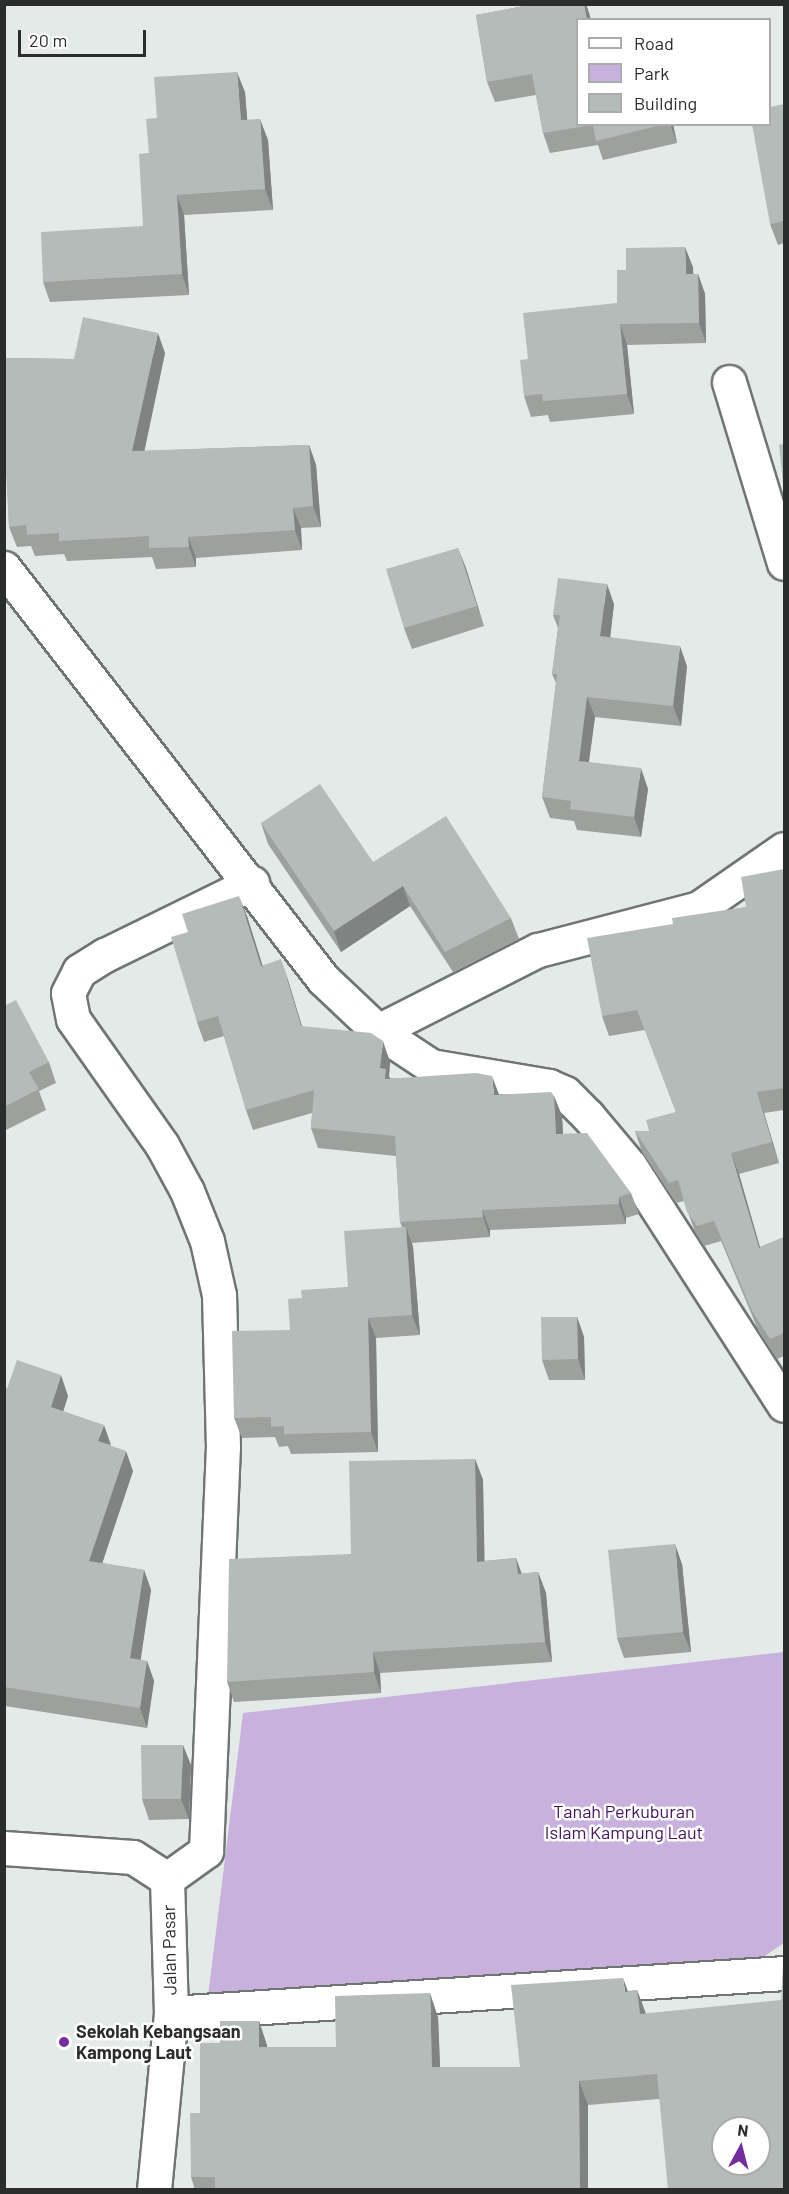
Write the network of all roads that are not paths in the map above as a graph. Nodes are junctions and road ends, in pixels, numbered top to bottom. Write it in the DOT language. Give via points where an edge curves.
graph roads {
  1 [pos="729,382"];
  2 [pos="784,563"];
  3 [pos="4,568"];
  4 [pos="784,849"];
  5 [pos="252,883"];
  6 [pos="378,1031"];
  7 [pos="784,1405"];
  8 [pos="4,1848"];
  9 [pos="167,1879"];
  10 [pos="784,1974"];
  11 [pos="171,2013"];
  12 [pos="154,2190"];
  1 -- 2 [label="street"];
  3 -- 5 [label="street"];
  4 -- 6 [label="street" via="699,908 538,950"];
  5 -- 6 [label="street" via="323,979"];
  5 -- 9 [label="street" via="79,970 68,993 73,1019 162,1145 187,1191 207,1242 219,1295 223,1447 206,1851"];
  6 -- 7 [label="street" via="431,1066 531,1082 565,1093 630,1166"];
  8 -- 9 [label="street, Jalan Pasar" via="133,1857"];
  9 -- 11 [label="street, Jalan Pasar"];
  10 -- 11 [label="street"];
  11 -- 12 [label="street, Jalan Pasar"];
}
